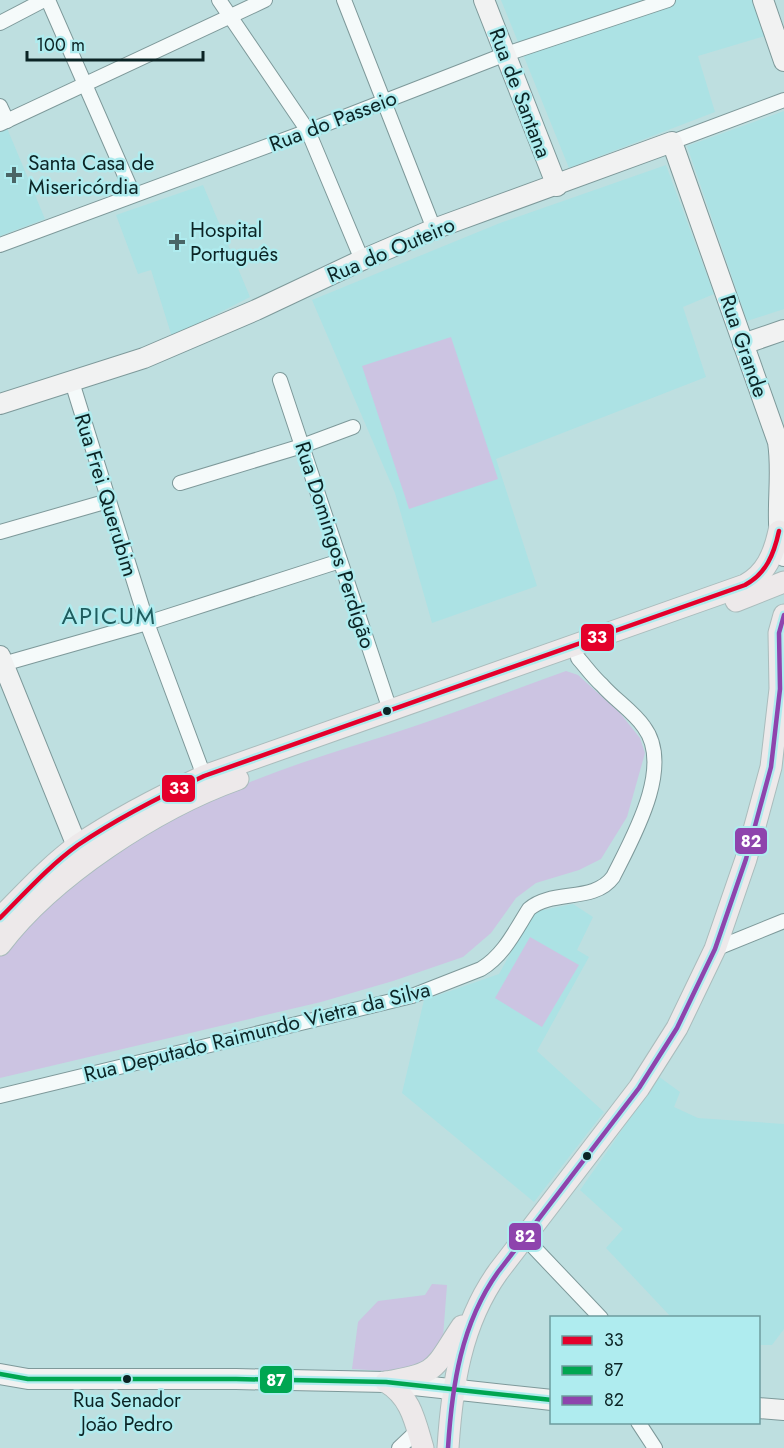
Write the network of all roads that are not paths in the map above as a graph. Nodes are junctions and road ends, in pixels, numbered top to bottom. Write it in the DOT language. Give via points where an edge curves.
graph roads {
  1 [pos="46,0"];
  2 [pos="219,0"];
  3 [pos="265,0"];
  4 [pos="344,0"];
  5 [pos="484,0"];
  6 [pos="668,0"];
  7 [pos="763,0"];
  8 [pos="229,16"];
  9 [pos="0,23"];
  10 [pos="506,54"];
  11 [pos="784,62"];
  12 [pos="86,83"];
  13 [pos="784,100"];
  14 [pos="385,102"];
  15 [pos="0,106"];
  16 [pos="3,122"];
  17 [pos="308,131"];
  18 [pos="672,142"];
  19 [pos="557,186"];
  20 [pos="133,194"];
  21 [pos="434,229"];
  22 [pos="0,245"];
  23 [pos="362,260"];
  24 [pos="784,330"];
  25 [pos="743,344"];
  26 [pos="279,380"];
  27 [pos="72,382"];
  28 [pos="0,404"];
  29 [pos="353,427"];
  30 [pos="302,446"];
  31 [pos="180,483"];
  32 [pos="108,501"];
  33 [pos="779,531"];
  34 [pos="0,532"];
  35 [pos="784,556"];
  36 [pos="340,561"];
  37 [pos="784,582"];
  38 [pos="784,615"];
  39 [pos="147,623"];
  40 [pos="578,658"];
  41 [pos="2,660"];
  42 [pos="390,711"];
  43 [pos="204,776"];
  44 [pos="124,827"];
  45 [pos="77,846"];
  46 [pos="8,921"];
  47 [pos="784,921"];
  48 [pos="0,945"];
  49 [pos="715,949"];
  50 [pos="0,1096"];
  51 [pos="525,1238"];
  52 [pos="480,1299"];
  53 [pos="600,1316"];
  54 [pos="458,1367"];
  55 [pos="0,1374"];
  56 [pos="28,1379"];
  57 [pos="386,1382"];
  58 [pos="0,1386"];
  59 [pos="550,1390"];
  60 [pos="455,1391"];
  61 [pos="550,1400"];
  62 [pos="760,1408"];
  63 [pos="784,1410"];
  64 [pos="760,1417"];
  65 [pos="784,1419"];
  66 [pos="639,1424"];
  67 [pos="420,1439"];
  68 [pos="399,1448"];
  69 [pos="448,1448"];
  70 [pos="655,1448"];
  1 -- 9 [label="street"];
  1 -- 12 [label="street"];
  2 -- 8 [label="street"];
  3 -- 8 [label="street"];
  4 -- 14 [label="street"];
  5 -- 10 [label="street, Rua de Santana"];
  6 -- 10 [label="street, Rua do Passeio"];
  7 -- 11 [label="street"];
  8 -- 12 [label="street"];
  8 -- 17 [label="street"];
  10 -- 14 [label="street, Rua do Passeio"];
  10 -- 19 [label="street, Rua de Santana"];
  12 -- 16 [label="street"];
  12 -- 20 [label="street"];
  13 -- 18 [label="street, Rua do Outeiro"];
  14 -- 17 [label="street, Rua do Passeio"];
  14 -- 21 [label="street"];
  15 -- 16 [label="street"];
  17 -- 20 [label="street, Rua do Passeio"];
  17 -- 23 [label="street"];
  18 -- 19 [label="street, Rua do Outeiro"];
  18 -- 25 [label="street, Rua Grande"];
  19 -- 21 [label="street, Rua do Outeiro"];
  20 -- 22 [label="street, Rua do Passeio"];
  21 -- 23 [label="street, Rua do Outeiro"];
  23 -- 27 [label="street, Rua do Outeiro" via="174,346"];
  24 -- 25 [label="street"];
  25 -- 33 [label="street, Rua Grande" via="780,452"];
  26 -- 30 [label="street, Rua Domingos Perdigão"];
  27 -- 28 [label="street, Rua do Outeiro"];
  27 -- 32 [label="street, Rua Frei Querubim"];
  29 -- 30 [label="street"];
  30 -- 31 [label="street"];
  30 -- 36 [label="street, Rua Domingos Perdigão"];
  32 -- 34 [label="street"];
  32 -- 39 [label="street, Rua Frei Querubim"];
  33 -- 35 [label="street, Rua Grande"];
  33 -- 42 [label="main road" via="766,568 745,585"];
  36 -- 39 [label="street"];
  36 -- 42 [label="street, Rua Domingos Perdigão"];
  37 -- 40 [label="main road"];
  38 -- 49 [label="main road" via="779,633 780,689 771,767 746,859"];
  39 -- 41 [label="street"];
  39 -- 43 [label="street, Rua Frei Querubim"];
  40 -- 44 [label="main road" via="214,787"];
  40 -- 50 [label="street, Rua Deputado Raimundo Vietra da Silva" via="641,723 655,751 654,771 642,814 606,885 533,905 491,963 412,996"];
  41 -- 45 [label="street"];
  42 -- 43 [label="main road"];
  43 -- 44 [label="main road"];
  44 -- 45 [label="main road"];
  44 -- 46 [label="main road" via="85,863"];
  45 -- 46 [label="main road" via="79,861"];
  46 -- 48 [label="main road"];
  47 -- 49 [label="street"];
  49 -- 51 [label="main road" via="677,1028 643,1082"];
  51 -- 52 [label="main road"];
  51 -- 53 [label="street"];
  52 -- 54 [label="main road"];
  52 -- 57 [label="main road" via="432,1370"];
  54 -- 59 [label="street" via="475,1382"];
  54 -- 60 [label="main road"];
  55 -- 56 [label="street"];
  56 -- 57 [label="street"];
  56 -- 58 [label="street"];
  57 -- 60 [label="street"];
  57 -- 67 [label="main road" via="407,1401"];
  60 -- 61 [label="street"];
  60 -- 69 [label="main road"];
  62 -- 63 [label="street"];
  64 -- 65 [label="street"];
  66 -- 70 [label="street"];
  67 -- 68 [label="street"];
}
